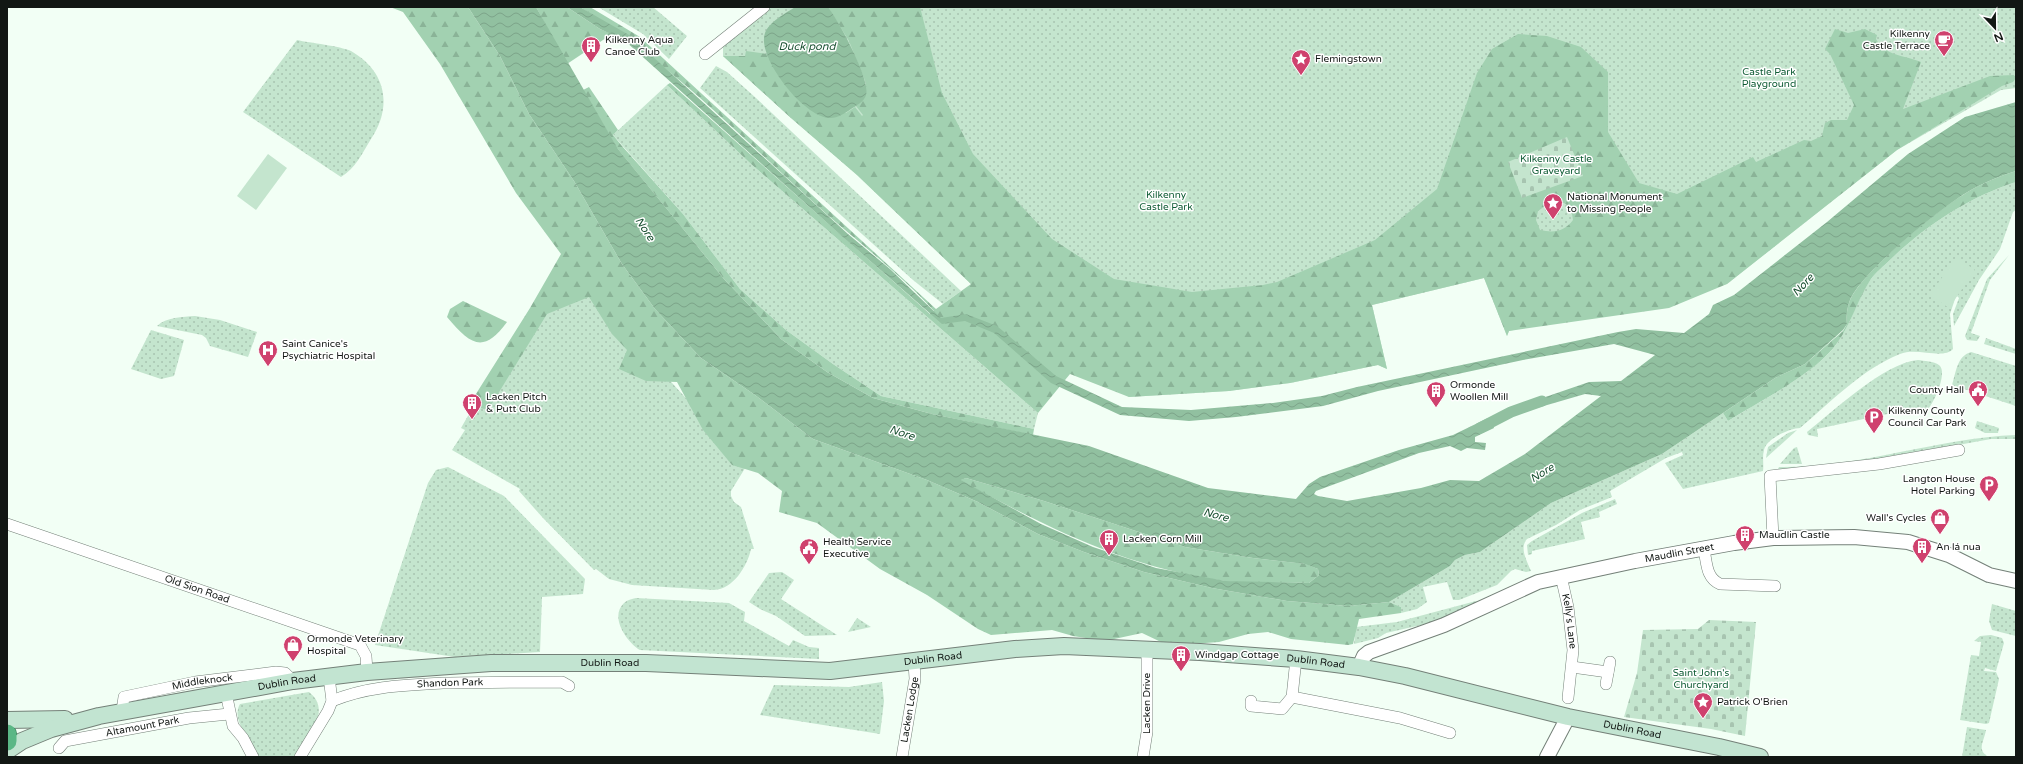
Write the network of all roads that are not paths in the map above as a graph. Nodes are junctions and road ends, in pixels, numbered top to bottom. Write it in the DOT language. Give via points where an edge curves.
graph roads {
  1 [pos="764,7"];
  2 [pos="706,54"];
  3 [pos="1959,450"];
  4 [pos="7,524"];
  5 [pos="1773,538"];
  6 [pos="1704,550"];
  7 [pos="1561,576"];
  8 [pos="2016,581"];
  9 [pos="1775,586"];
  10 [pos="1147,650"];
  11 [pos="1296,659"];
  12 [pos="914,662"];
  13 [pos="1359,667"];
  14 [pos="1572,667"];
  15 [pos="367,672"];
  16 [pos="329,676"];
  17 [pos="293,681"];
  18 [pos="1606,684"];
  19 [pos="569,686"];
  20 [pos="226,693"];
  21 [pos="1292,697"];
  22 [pos="1568,698"];
  23 [pos="332,701"];
  24 [pos="1251,701"];
  25 [pos="122,711"];
  26 [pos="229,714"];
  27 [pos="98,716"];
  28 [pos="1568,717"];
  29 [pos="7,720"];
  30 [pos="7,734"];
  31 [pos="1450,734"];
  32 [pos="7,741"];
  33 [pos="59,748"];
  34 [pos="7,751"];
  35 [pos="253,757"];
  36 [pos="300,757"];
  37 [pos="902,757"];
  38 [pos="1143,757"];
  39 [pos="1547,757"];
  40 [pos="1760,757"];
  1 -- 2 [label="street"];
  3 -- 5 [label="street" via="1879,464 1770,476"];
  4 -- 15 [label="street, Old Sion Road" via="360,645 366,656"];
  5 -- 6 [label="street, Maudlin Street"];
  5 -- 8 [label="street, Maudlin Street" via="1854,536 1908,542 1949,555 1989,575"];
  6 -- 7 [label="street, Maudlin Street"];
  6 -- 9 [label="street" via="1709,575 1714,581 1720,584"];
  7 -- 13 [label="street, Maudlin Street" via="1538,582 1444,625 1369,652"];
  7 -- 14 [label="street, Kelly's Lane" via="1568,608 1573,650"];
  10 -- 11 [label="main road, Dublin Road"];
  10 -- 12 [label="main road, Dublin Road" via="1064,646 1015,649"];
  10 -- 38 [label="street, Lacken Drive" via="1147,732"];
  11 -- 13 [label="main road, Dublin Road"];
  11 -- 21 [label="street"];
  12 -- 15 [label="main road, Dublin Road" via="830,671 646,663 491,663"];
  12 -- 37 [label="street, Lacken Lodge" via="915,679"];
  13 -- 28 [label="main road, Dublin Road"];
  14 -- 18 [label="street" via="1609,667"];
  14 -- 22 [label="street, Kelly's Lane"];
  15 -- 16 [label="main road, Dublin Road"];
  16 -- 17 [label="main road, Dublin Road"];
  16 -- 23 [label="street"];
  17 -- 20 [label="main road, Dublin Road"];
  17 -- 25 [label="street, Middleknock" via="285,673 276,672 195,682 124,697"];
  19 -- 23 [label="street, Shandon Park" via="562,682 410,685 369,690"];
  20 -- 25 [label="main road, Dublin Road"];
  20 -- 26 [label="street"];
  21 -- 24 [label="street" via="1282,709 1251,706"];
  21 -- 31 [label="street" via="1400,718"];
  23 -- 36 [label="street"];
  25 -- 27 [label="main road, Dublin Road"];
  26 -- 33 [label="street, Altamount Park" via="189,718 65,741"];
  26 -- 35 [label="street" via="233,726"];
  27 -- 29 [label="main road, Dublin Road"];
  27 -- 34 [label="main road, Dublin Road" via="50,729 22,741"];
  28 -- 39 [label="street"];
  28 -- 40 [label="main road, Dublin Road"];
  30 -- 32 [label="highway"];
}
